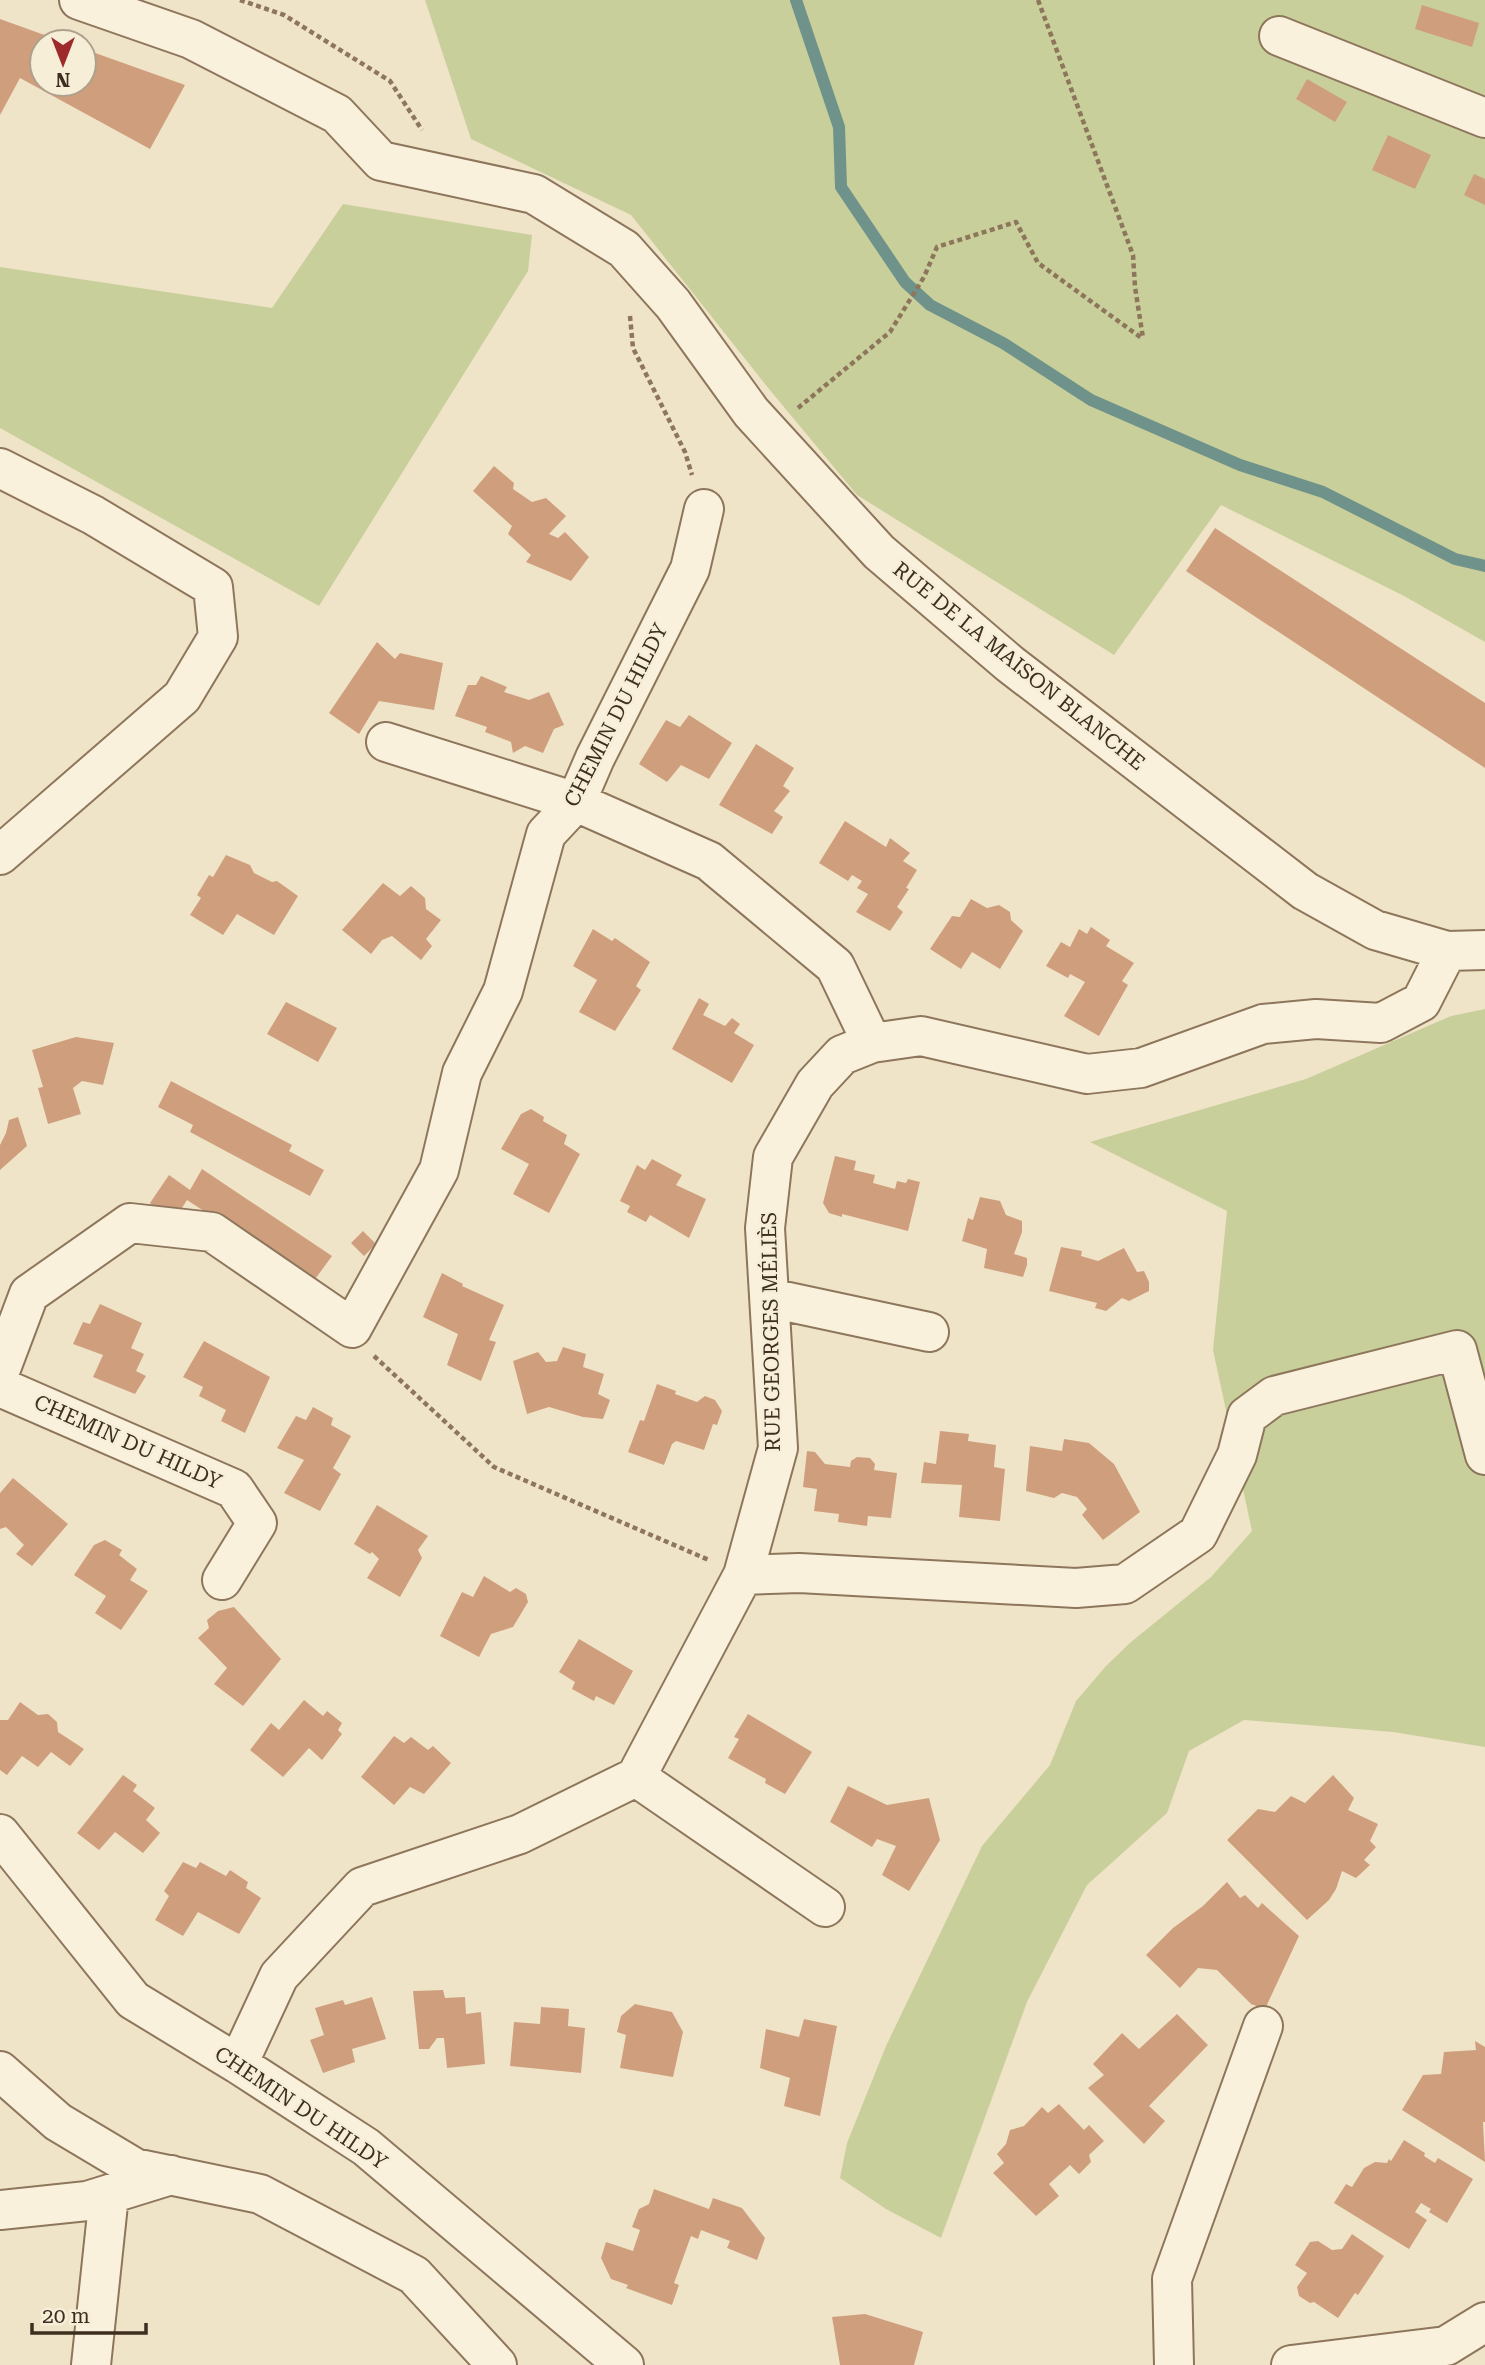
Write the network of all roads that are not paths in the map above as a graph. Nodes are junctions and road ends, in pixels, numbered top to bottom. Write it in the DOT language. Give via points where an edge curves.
graph roads {
  1 [pos="79,0"];
  2 [pos="1279,36"];
  3 [pos="1485,118"];
  4 [pos="0,468"];
  5 [pos="704,509"];
  6 [pos="386,742"];
  7 [pos="576,802"];
  8 [pos="0,855"];
  9 [pos="1485,950"];
  10 [pos="1447,951"];
  11 [pos="873,1043"];
  12 [pos="770,1298"];
  13 [pos="929,1332"];
  14 [pos="0,1371"];
  15 [pos="0,1387"];
  16 [pos="1485,1455"];
  17 [pos="743,1575"];
  18 [pos="222,1580"];
  19 [pos="636,1777"];
  20 [pos="0,1834"];
  21 [pos="825,1907"];
  22 [pos="1264,2026"];
  23 [pos="238,2064"];
  24 [pos="0,2071"];
  25 [pos="171,2175"];
  26 [pos="108,2195"];
  27 [pos="0,2210"];
  28 [pos="1485,2322"];
  29 [pos="91,2365"];
  30 [pos="496,2365"];
  31 [pos="624,2365"];
  32 [pos="1174,2365"];
  33 [pos="1290,2365"];
  1 -- 10 [label="street, RUE DE LA MAISON BLANCHE" via="191,39 337,114 381,161 534,194 624,249 673,304 751,412 879,552 1010,664 1305,891 1375,930"];
  2 -- 3 [label="street"];
  4 -- 8 [label="street" via="93,515 213,587 218,637 183,697"];
  5 -- 7 [label="street, CHEMIN DU HILDY" via="690,569"];
  6 -- 7 [label="street"];
  7 -- 11 [label="street" via="709,861 835,966"];
  7 -- 14 [label="street, CHEMIN DU HILDY" via="547,834 503,992 462,1073 439,1170 352,1328 212,1232 130,1223 29,1294"];
  9 -- 10 [label="street, RUE DE LA MAISON BLANCHE"];
  10 -- 11 [label="street, RUE GEORGES MÉLIÈS" via="1421,1002 1381,1023 1316,1019 1263,1024 1141,1068 1087,1074 921,1037"];
  11 -- 12 [label="street, RUE GEORGES MÉLIÈS" via="842,1055 815,1084 773,1157 765,1228"];
  12 -- 13 [label="street"];
  12 -- 17 [label="street, RUE GEORGES MÉLIÈS" via="778,1448"];
  15 -- 18 [label="street, CHEMIN DU HILDY" via="234,1489 257,1522"];
  16 -- 17 [label="street" via="1457,1350 1275,1396 1247,1416 1237,1455 1198,1534 1125,1584 1076,1588 799,1573"];
  17 -- 19 [label="street, RUE GEORGES MÉLIÈS"];
  19 -- 21 [label="street"];
  19 -- 23 [label="street" via="520,1834 362,1887 279,1976"];
  20 -- 23 [label="street, CHEMIN DU HILDY" via="134,2000"];
  22 -- 32 [label="street" via="1172,2279"];
  23 -- 31 [label="street, CHEMIN DU HILDY" via="366,2147"];
  24 -- 25 [label="street" via="58,2122 135,2168"];
  25 -- 26 [label="street"];
  25 -- 30 [label="street" via="260,2194 414,2275"];
  26 -- 27 [label="street"];
  26 -- 29 [label="street"];
  28 -- 33 [label="street" via="1446,2346"];
}
